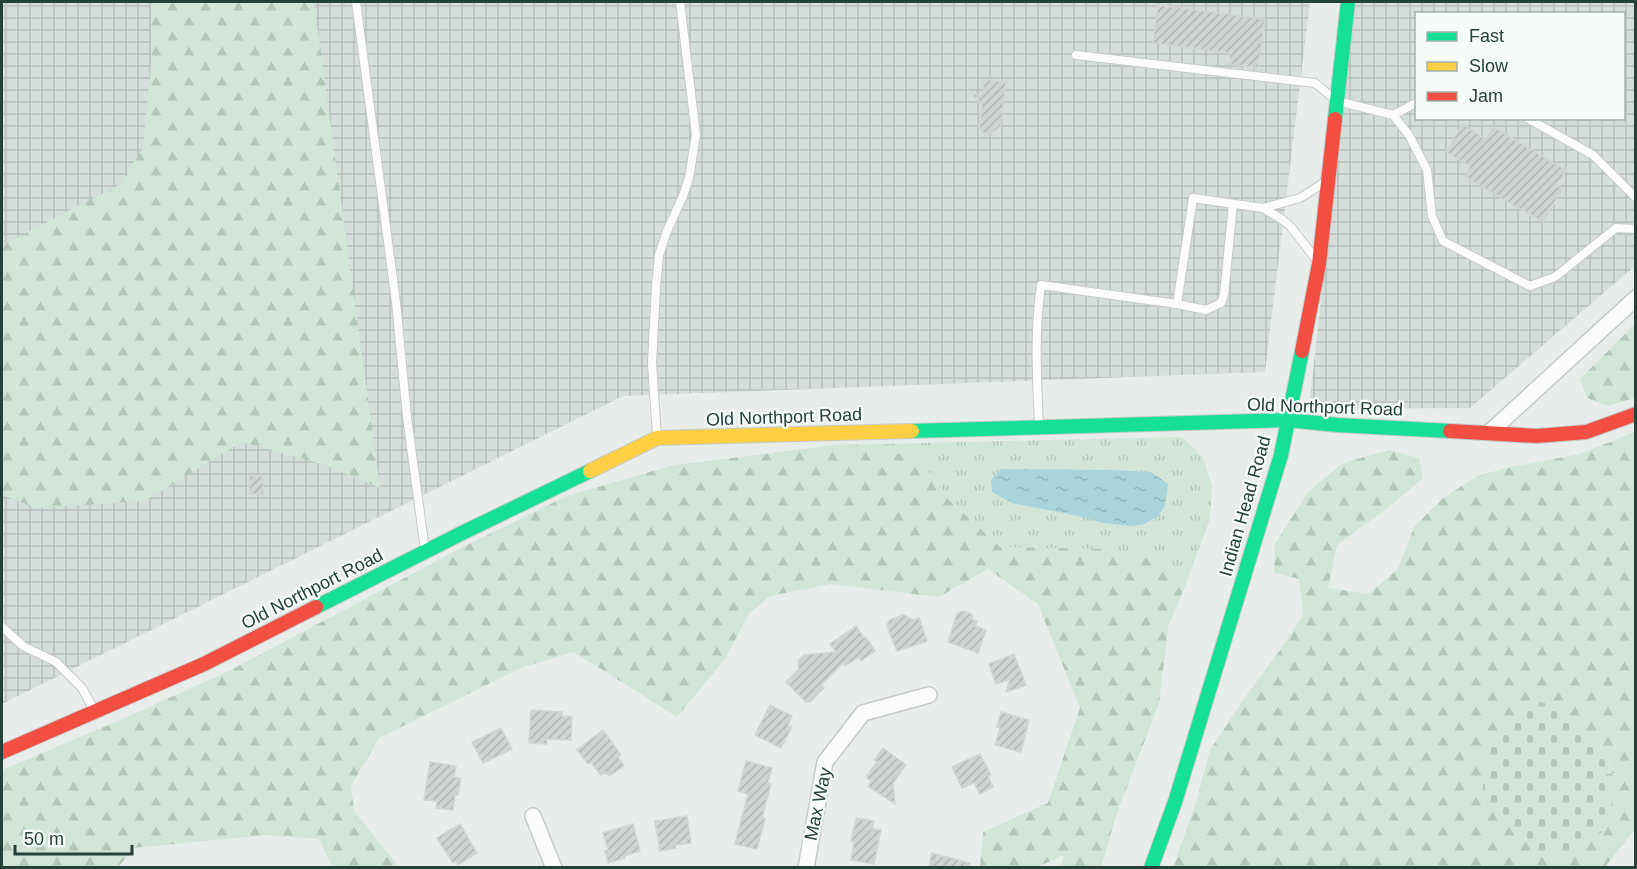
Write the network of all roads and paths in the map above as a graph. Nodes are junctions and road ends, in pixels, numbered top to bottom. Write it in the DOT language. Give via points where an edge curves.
graph roads {
  1 [pos="356,2"];
  2 [pos="680,2"];
  3 [pos="1348,2"];
  4 [pos="1076,55"];
  5 [pos="1337,101"];
  6 [pos="1415,104"];
  7 [pos="1393,115"];
  8 [pos="1531,120"];
  9 [pos="1328,180"];
  10 [pos="1635,198"];
  11 [pos="1233,204"];
  12 [pos="1263,208"];
  13 [pos="1635,229"];
  14 [pos="1319,264"];
  15 [pos="1635,298"];
  16 [pos="1177,304"];
  17 [pos="1635,414"];
  18 [pos="1287,420"];
  19 [pos="1039,428"];
  20 [pos="1490,432"];
  21 [pos="657,438"];
  22 [pos="425,552"];
  23 [pos="2,627"];
  24 [pos="929,695"];
  25 [pos="94,712"];
  26 [pos="2,752"];
  27 [pos="532,816"];
  28 [pos="554,867"];
  29 [pos="806,867"];
  30 [pos="1150,867"];
  1 -- 22 [label="lane"];
  2 -- 21 [label="lane" via="696,135 689,178 659,255 652,363"];
  3 -- 5 [label="main road, Indian Head Road"];
  4 -- 5 [label="lane" via="1315,83"];
  5 -- 7 [label="lane"];
  5 -- 9 [label="main road, Indian Head Road"];
  6 -- 7 [label="lane"];
  7 -- 13 [label="lane" via="1409,135 1427,170 1431,216 1443,241 1530,286 1556,277 1616,228"];
  8 -- 10 [label="lane" via="1593,155"];
  9 -- 12 [label="lane" via="1300,198"];
  9 -- 14 [label="main road, Indian Head Road"];
  11 -- 12 [label="lane"];
  11 -- 16 [label="lane" via="1221,303 1206,309"];
  11 -- 16 [label="lane" via="1193,198"];
  12 -- 14 [label="lane" via="1291,227"];
  14 -- 18 [label="main road, Indian Head Road"];
  15 -- 20 [label="street"];
  16 -- 19 [label="lane" via="1041,285 1036,339"];
  17 -- 20 [label="main road, Old Northport Road" via="1586,432 1538,436"];
  18 -- 19 [label="main road, Old Northport Road"];
  18 -- 20 [label="main road, Old Northport Road"];
  18 -- 30 [label="main road, Indian Head Road" via="1281,454 1182,779"];
  19 -- 21 [label="main road, Old Northport Road"];
  21 -- 22 [label="main road, Old Northport Road"];
  22 -- 25 [label="main road, Old Northport Road" via="204,664"];
  23 -- 25 [label="lane" via="23,646 56,662 82,688"];
  24 -- 29 [label="street, Max Way" via="863,713 825,762"];
  25 -- 26 [label="main road, Old Northport Road"];
  27 -- 28 [label="street"];
}
